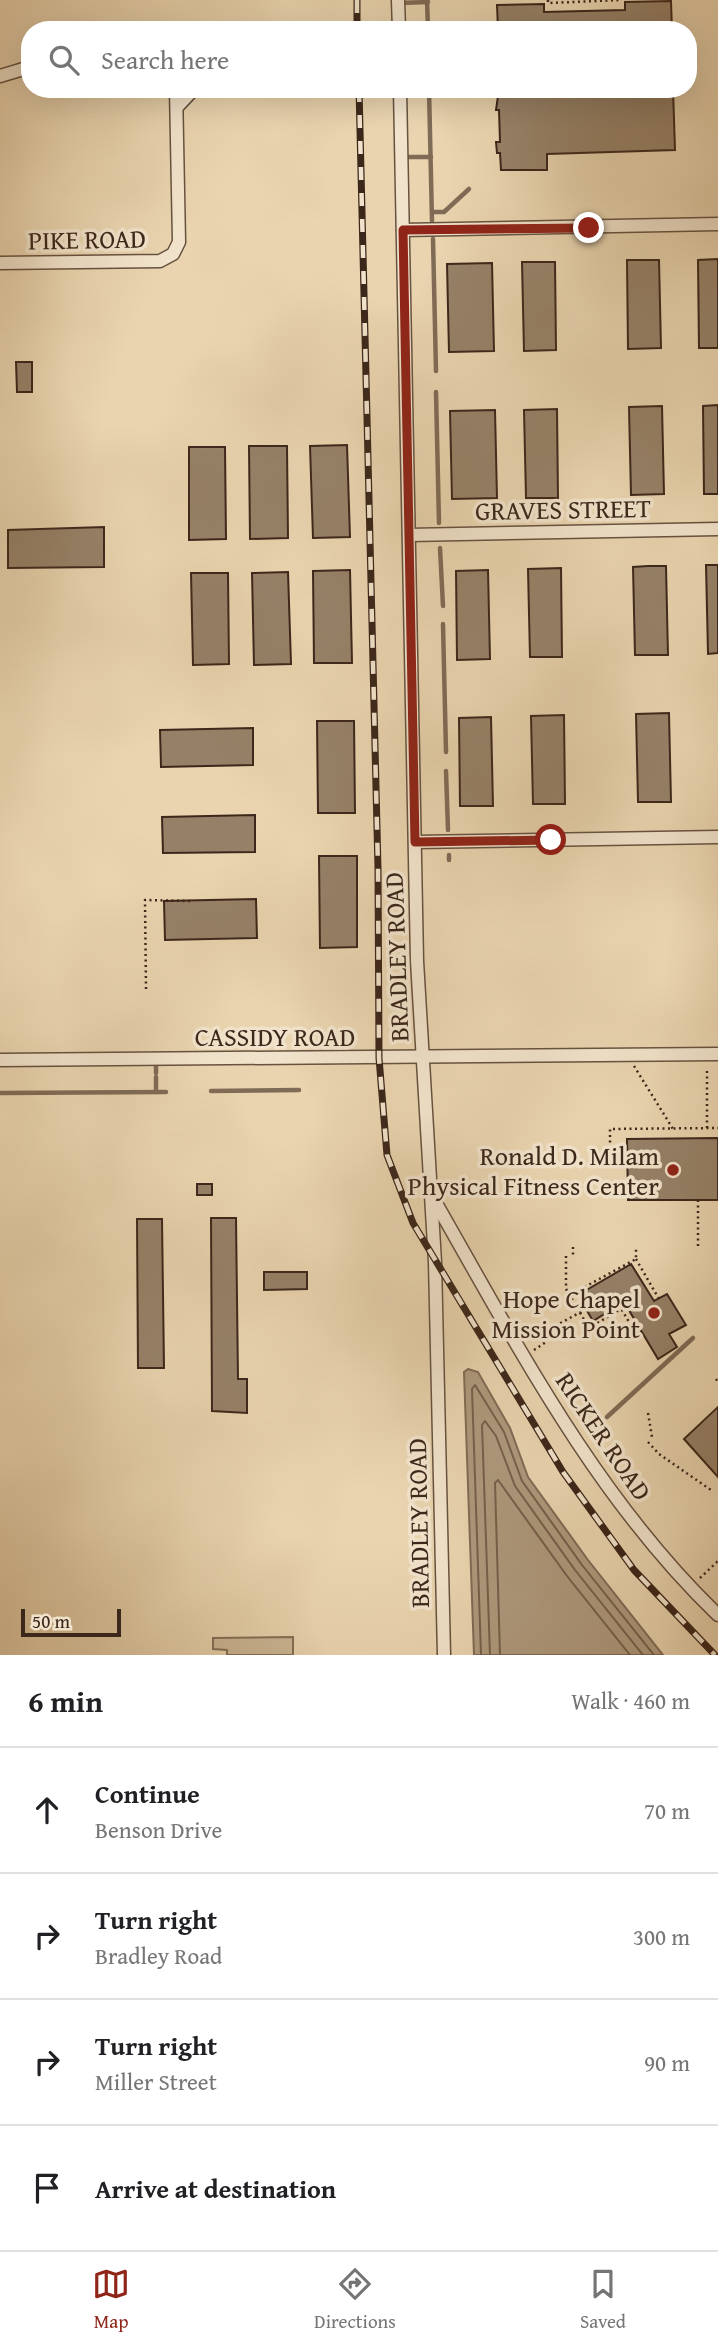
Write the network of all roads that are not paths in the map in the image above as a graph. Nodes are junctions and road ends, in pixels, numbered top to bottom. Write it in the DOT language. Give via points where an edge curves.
graph roads {
  1 [pos="398,0"];
  2 [pos="399,21"];
  3 [pos="21,70"];
  4 [pos="0,76"];
  5 [pos="176,98"];
  6 [pos="186,98"];
  7 [pos="400,98"];
  8 [pos="177,107"];
  9 [pos="718,224"];
  10 [pos="403,230"];
  11 [pos="0,263"];
  12 [pos="718,529"];
  13 [pos="409,535"];
  14 [pos="718,837"];
  15 [pos="415,842"];
  16 [pos="713,1054"];
  17 [pos="423,1057"];
  18 [pos="0,1060"];
  19 [pos="431,1194"];
  20 [pos="718,1615"];
  21 [pos="444,1655"];
  1 -- 2 [label="street"];
  3 -- 4 [label="street"];
  5 -- 8 [label="street"];
  6 -- 8 [label="street"];
  7 -- 10 [label="street, BRADLEY ROAD"];
  8 -- 11 [label="street, PIKE ROAD" via="179,242 173,254 160,261"];
  9 -- 10 [label="street"];
  10 -- 13 [label="street, BRADLEY ROAD"];
  12 -- 13 [label="street, GRAVES STREET"];
  13 -- 15 [label="street, BRADLEY ROAD"];
  14 -- 15 [label="street"];
  15 -- 17 [label="street, BRADLEY ROAD"];
  16 -- 17 [label="street, CASSIDY ROAD"];
  17 -- 18 [label="street, CASSIDY ROAD"];
  17 -- 19 [label="street, BRADLEY ROAD"];
  19 -- 20 [label="street, RICKER ROAD" via="591,1461 640,1529"];
  19 -- 21 [label="street, BRADLEY ROAD"];
}
